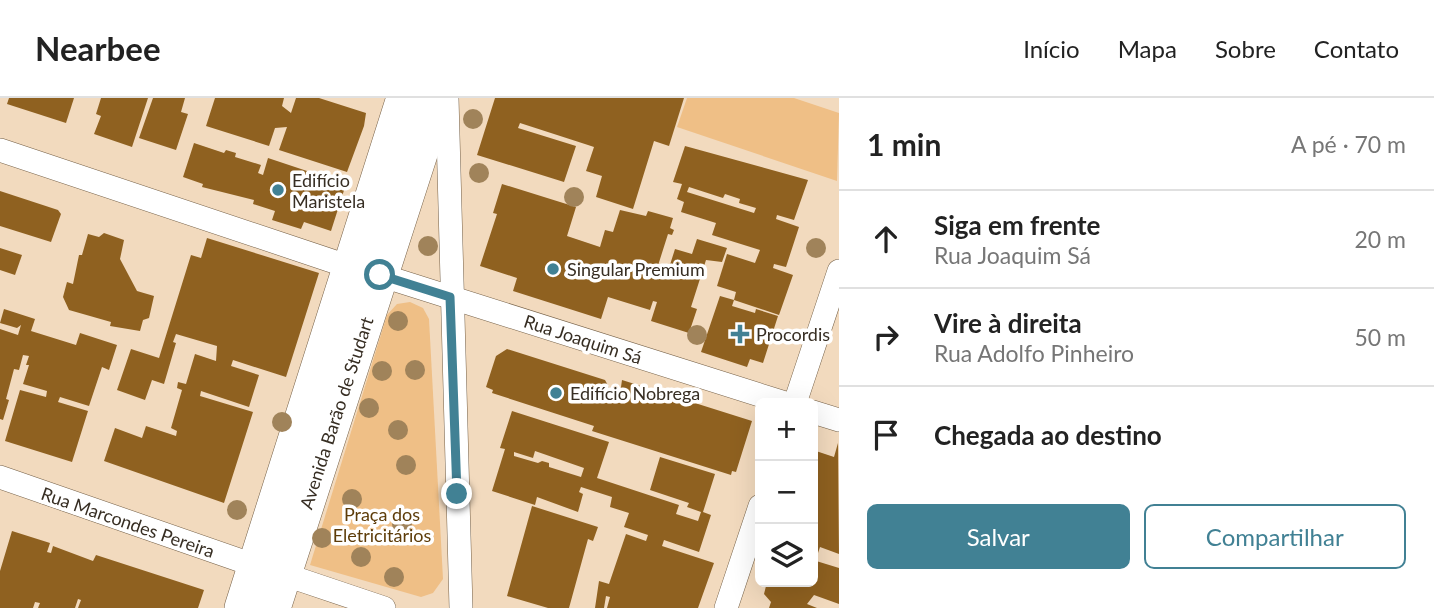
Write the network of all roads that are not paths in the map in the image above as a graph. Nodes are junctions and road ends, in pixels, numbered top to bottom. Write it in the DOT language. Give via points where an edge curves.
graph roads {
  1 [pos="405,98"];
  2 [pos="437,98"];
  3 [pos="447,98"];
  4 [pos="0,150"];
  5 [pos="365,271"];
  6 [pos="839,271"];
  7 [pos="450,297"];
  8 [pos="769,398"];
  9 [pos="797,398"];
  10 [pos="818,414"];
  11 [pos="839,420"];
  12 [pos="0,477"];
  13 [pos="755,521"];
  14 [pos="271,583"];
  15 [pos="243,608"];
  16 [pos="384,608"];
  17 [pos="461,608"];
  18 [pos="726,608"];
  1 -- 5 [label="main road, Avenida Barão de Studart"];
  2 -- 5 [label="main road, Avenida Barão de Studart"];
  3 -- 7 [label="street"];
  4 -- 5 [label="street, Rua Joaquim Sá"];
  5 -- 7 [label="street, Rua Joaquim Sá"];
  5 -- 14 [label="main road, Avenida Barão de Studart"];
  6 -- 9 [label="street"];
  7 -- 8 [label="street, Rua Joaquim Sá"];
  7 -- 17 [label="street"];
  10 -- 11 [label="street"];
  12 -- 14 [label="street, Rua Marcondes Pereira"];
  13 -- 18 [label="street"];
  14 -- 15 [label="main road, Avenida Barão de Studart"];
  14 -- 16 [label="street, Rua Marcondes Pereira"];
}
